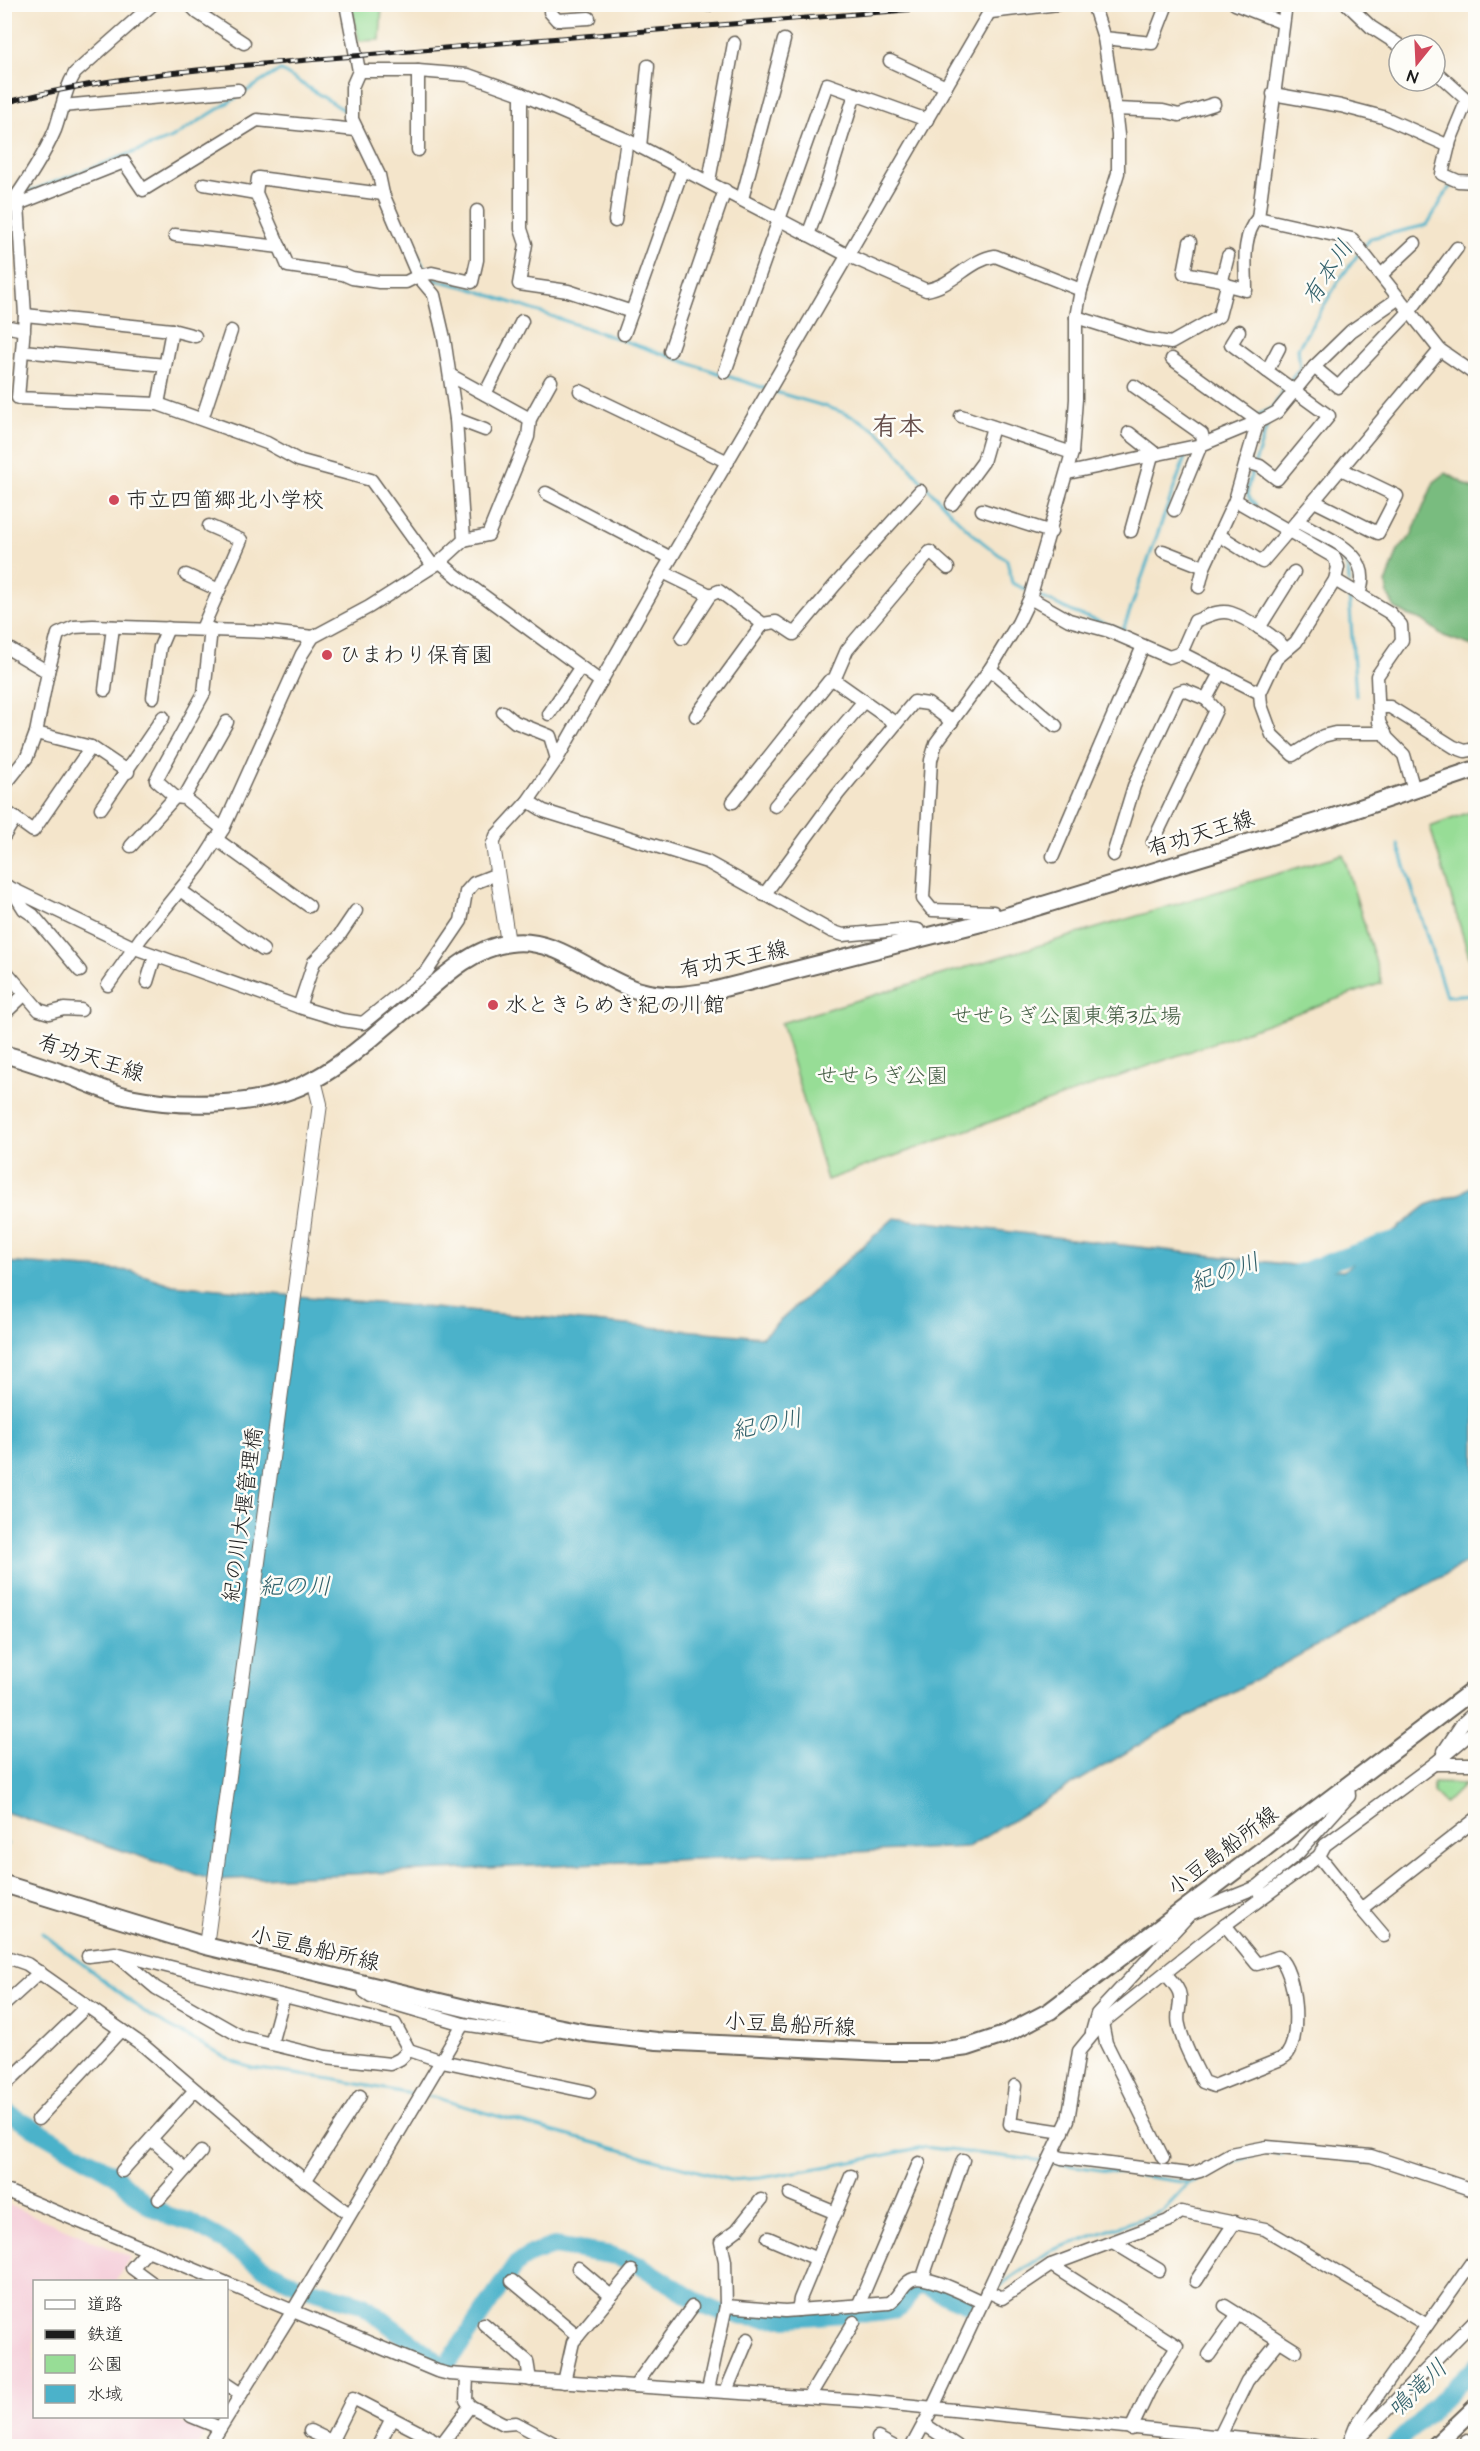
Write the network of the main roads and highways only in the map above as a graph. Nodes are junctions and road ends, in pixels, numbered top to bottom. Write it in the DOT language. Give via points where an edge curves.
graph roads {
  1 [pos="1476,769"];
  2 [pos="4,1054"];
  3 [pos="1476,1688"];
  4 [pos="4,1884"];
  5 [pos="1476,2407"];
  6 [pos="1435,2446"];
  1 -- 2 [label="main road, 有功天王線" via="1330,818 997,919 685,996 639,991 546,946 508,943 474,955 314,1080 262,1098 174,1102 128,1097"];
  3 -- 4 [label="main road, 小豆島船所線" via="1187,1911 1050,2011 1004,2035 968,2047 930,2052 862,2051 657,2041 562,2028 363,1984"];
  5 -- 6 [label="main road"];
}
